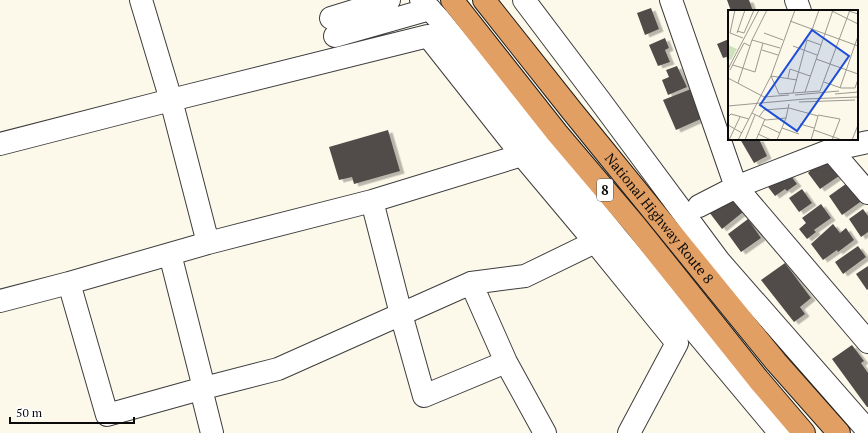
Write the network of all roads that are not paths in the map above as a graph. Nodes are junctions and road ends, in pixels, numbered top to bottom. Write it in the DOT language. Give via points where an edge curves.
graph roads {
  1 [pos="141,0"];
  2 [pos="388,0"];
  3 [pos="453,0"];
  4 [pos="484,0"];
  5 [pos="500,0"];
  6 [pos="524,0"];
  7 [pos="671,0"];
  8 [pos="796,0"];
  9 [pos="425,5"];
  10 [pos="800,10"];
  11 [pos="330,18"];
  12 [pos="340,58"];
  13 [pos="170,100"];
  14 [pos="572,111"];
  15 [pos="868,142"];
  16 [pos="0,144"];
  17 [pos="831,150"];
  18 [pos="522,155"];
  19 [pos="736,187"];
  20 [pos="868,193"];
  21 [pos="372,201"];
  22 [pos="699,206"];
  23 [pos="595,242"];
  24 [pos="208,243"];
  25 [pos="170,254"];
  26 [pos="69,283"];
  27 [pos="471,283"];
  28 [pos="0,301"];
  29 [pos="401,314"];
  30 [pos="868,342"];
  31 [pos="506,362"];
  32 [pos="204,388"];
  33 [pos="868,431"];
  34 [pos="212,433"];
  35 [pos="545,433"];
  36 [pos="629,433"];
  37 [pos="780,433"];
  38 [pos="804,433"];
  39 [pos="839,433"];
  1 -- 13 [label="street"];
  2 -- 11 [label="street"];
  3 -- 38 [label="highway, National Highway Route 8 / 8" via="557,133"];
  4 -- 14 [label="highway, National Highway Route 8 / 8"];
  5 -- 14 [label="highway, 8"];
  6 -- 33 [label="street" via="719,261"];
  7 -- 19 [label="street"];
  8 -- 10 [label="street"];
  9 -- 11 [label="street"];
  9 -- 37 [label="street"];
  11 -- 12 [label="street"];
  12 -- 13 [label="street"];
  12 -- 18 [label="street" via="428,36"];
  13 -- 16 [label="street"];
  13 -- 24 [label="street"];
  14 -- 39 [label="highway, National Highway Route 8 / 8" via="776,362"];
  15 -- 17 [label="street"];
  17 -- 19 [label="street"];
  17 -- 20 [label="street"];
  18 -- 21 [label="street"];
  18 -- 23 [label="street"];
  19 -- 22 [label="street"];
  19 -- 30 [label="street"];
  21 -- 24 [label="street"];
  21 -- 29 [label="street"];
  23 -- 27 [label="street" via="525,276"];
  23 -- 36 [label="street" via="677,343"];
  24 -- 25 [label="street"];
  25 -- 26 [label="street"];
  25 -- 32 [label="street"];
  26 -- 28 [label="street"];
  26 -- 32 [label="street" via="107,416"];
  27 -- 29 [label="street"];
  27 -- 31 [label="street"];
  29 -- 31 [label="street" via="424,396"];
  29 -- 32 [label="street" via="278,369"];
  31 -- 35 [label="street"];
  32 -- 34 [label="street" via="202,397"];
}
